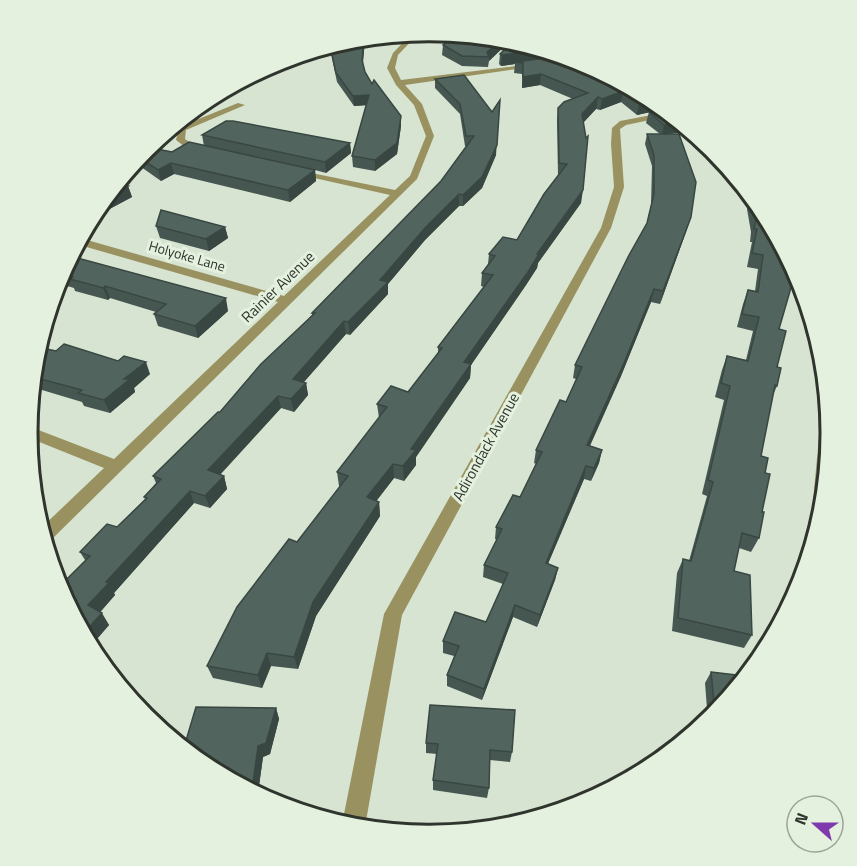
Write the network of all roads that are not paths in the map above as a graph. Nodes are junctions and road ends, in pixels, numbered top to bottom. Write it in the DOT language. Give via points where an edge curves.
graph roads {
  1 [pos="406,43"];
  2 [pos="539,66"];
  3 [pos="399,82"];
  4 [pos="241,105"];
  5 [pos="657,116"];
  6 [pos="184,128"];
  7 [pos="182,130"];
  8 [pos="214,153"];
  9 [pos="280,168"];
  10 [pos="398,194"];
  11 [pos="87,243"];
  12 [pos="288,301"];
  13 [pos="38,435"];
  14 [pos="116,466"];
  15 [pos="50,530"];
  16 [pos="355,817"];
  1 -- 3 [label="street" via="395,54 391,68"];
  2 -- 3 [label="street" via="495,67"];
  3 -- 10 [label="street, Rainier Avenue" via="418,104 430,136 414,177"];
  4 -- 6 [label="street"];
  5 -- 16 [label="street, Adirondack Avenue" via="616,128 619,187 606,228 393,614"];
  7 -- 8 [label="street" via="180,140 192,148"];
  9 -- 10 [label="street"];
  10 -- 12 [label="street, Rainier Avenue"];
  11 -- 12 [label="street, Holyoke Lane"];
  12 -- 14 [label="street, Rainier Avenue"];
  13 -- 14 [label="street"];
  14 -- 15 [label="street, Rainier Avenue"];
}
